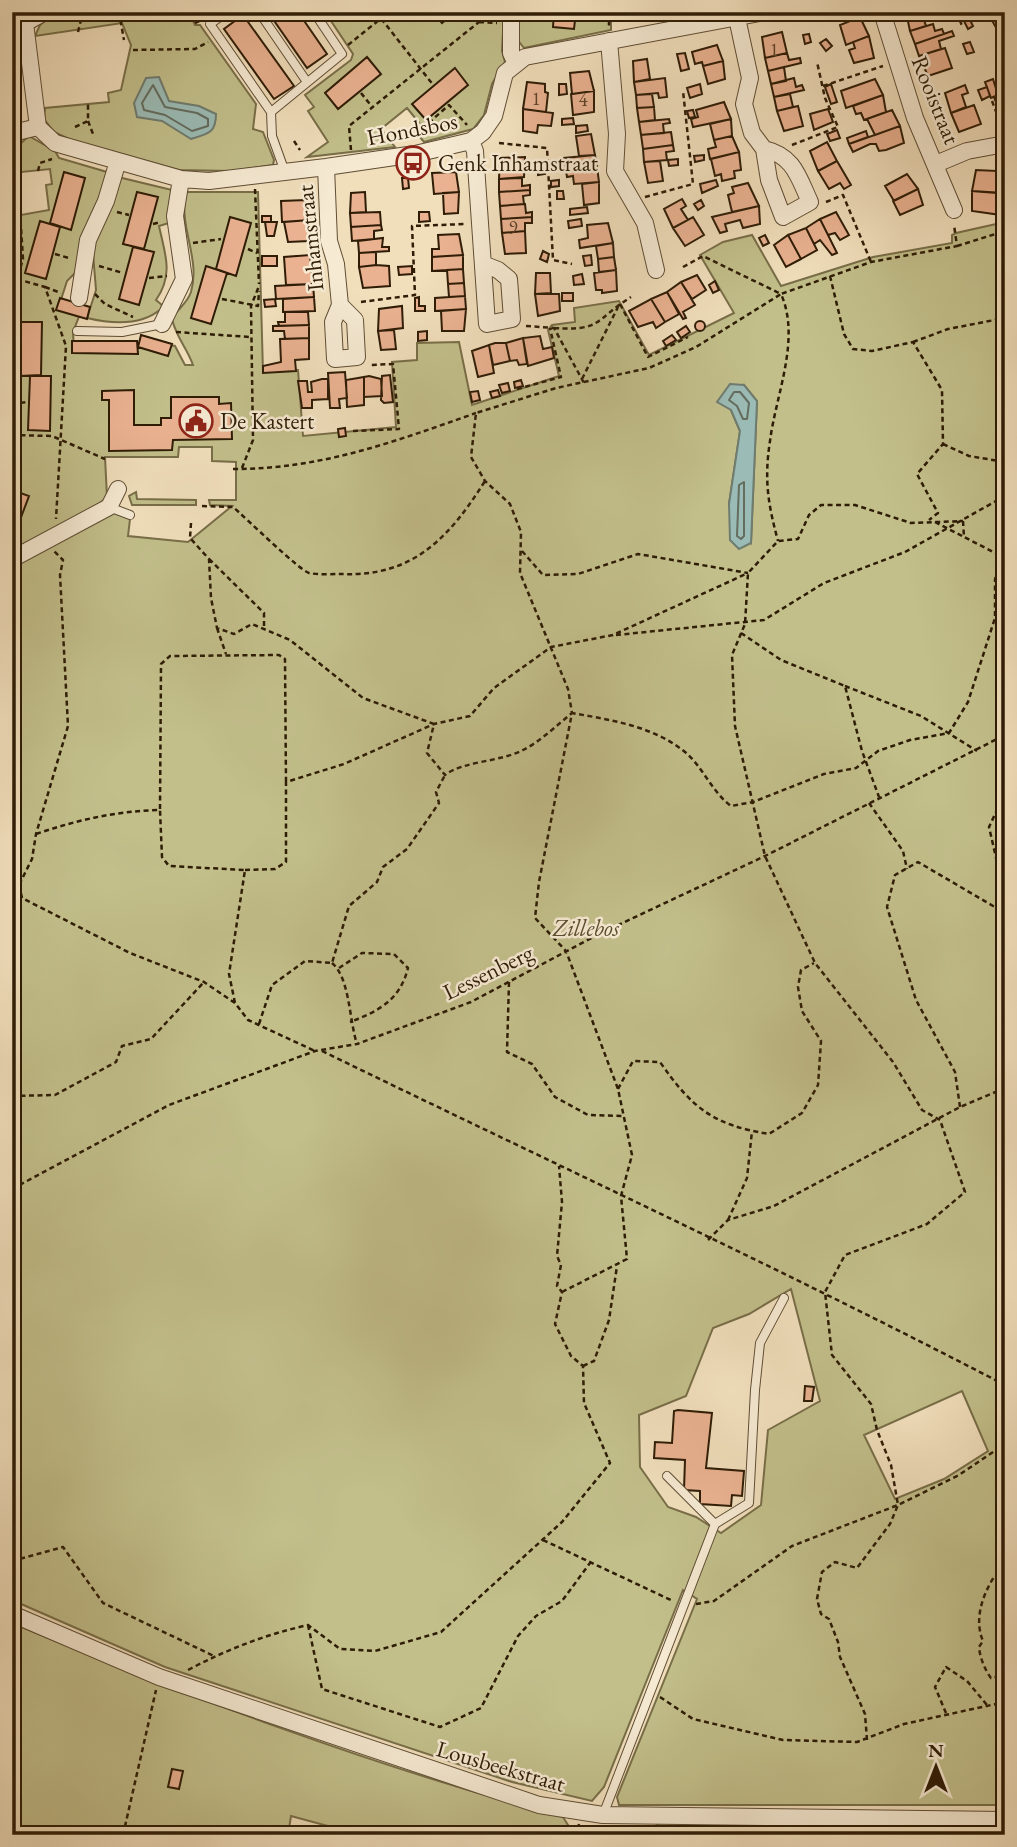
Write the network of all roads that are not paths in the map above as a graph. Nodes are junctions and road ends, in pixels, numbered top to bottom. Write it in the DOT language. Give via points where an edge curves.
graph roads {
  1 [pos="45,12"];
  2 [pos="227,12"];
  3 [pos="259,12"];
  4 [pos="314,12"];
  5 [pos="765,12"];
  6 [pos="882,12"];
  7 [pos="19,18"];
  8 [pos="508,18"];
  9 [pos="737,18"];
  10 [pos="692,20"];
  11 [pos="609,37"];
  12 [pos="515,62"];
  13 [pos="307,82"];
  14 [pos="271,112"];
  15 [pos="270,124"];
  16 [pos="260,125"];
  17 [pos="38,127"];
  18 [pos="469,133"];
  19 [pos="12,137"];
  20 [pos="1005,144"];
  21 [pos="764,149"];
  22 [pos="118,161"];
  23 [pos="936,164"];
  24 [pos="326,167"];
  25 [pos="285,173"];
  26 [pos="181,179"];
  27 [pos="954,212"];
  28 [pos="483,264"];
  29 [pos="656,270"];
  30 [pos="87,296"];
  31 [pos="340,305"];
  32 [pos="169,328"];
  33 [pos="77,331"];
  34 [pos="118,489"];
  35 [pos="109,507"];
  36 [pos="130,515"];
  37 [pos="12,559"];
  38 [pos="784,1298"];
  39 [pos="667,1476"];
  40 [pos="715,1524"];
  41 [pos="12,1614"];
  42 [pos="603,1815"];
  43 [pos="1005,1820"];
  1 -- 7 [label="street"];
  2 -- 14 [label="lane" via="210,24"];
  3 -- 13 [label="lane"];
  4 -- 13 [label="lane" via="342,54"];
  5 -- 9 [label="street"];
  6 -- 23 [label="street, Rooistraat" via="915,118"];
  7 -- 17 [label="street"];
  8 -- 12 [label="street"];
  9 -- 10 [label="street"];
  9 -- 21 [label="street" via="750,78 744,104 751,133"];
  10 -- 11 [label="street"];
  11 -- 12 [label="street"];
  11 -- 29 [label="street" via="617,134 615,171 645,223"];
  12 -- 18 [label="street, Hondsbos" via="500,84 494,116 484,132"];
  13 -- 14 [label="lane"];
  14 -- 15 [label="lane"];
  15 -- 16 [label="lane"];
  15 -- 25 [label="lane"];
  17 -- 19 [label="street"];
  17 -- 22 [label="street, Hondsbos" via="55,143"];
  18 -- 24 [label="street, Hondsbos" via="415,154"];
  18 -- 28 [label="street"];
  20 -- 23 [label="street, Rooistraat" via="967,151"];
  22 -- 26 [label="street, Hondsbos"];
  22 -- 30 [label="street" via="88,240"];
  23 -- 27 [label="street, Rooistraat"];
  24 -- 25 [label="street, Hondsbos"];
  24 -- 31 [label="street, Inhamstraat" via="329,241"];
  25 -- 26 [label="street, Hondsbos" via="209,181"];
  26 -- 32 [label="street" via="175,216 184,279"];
  32 -- 33 [label="lane"];
  34 -- 35 [label="street"];
  35 -- 36 [label="lane"];
  35 -- 37 [label="street"];
  38 -- 40 [label="lane" via="760,1343 749,1503"];
  39 -- 40 [label="lane"];
  40 -- 42 [label="lane"];
  41 -- 42 [label="street, Lousbeekstraat" via="159,1676 539,1805"];
  42 -- 43 [label="street, Lousbeekstraat"];
}
